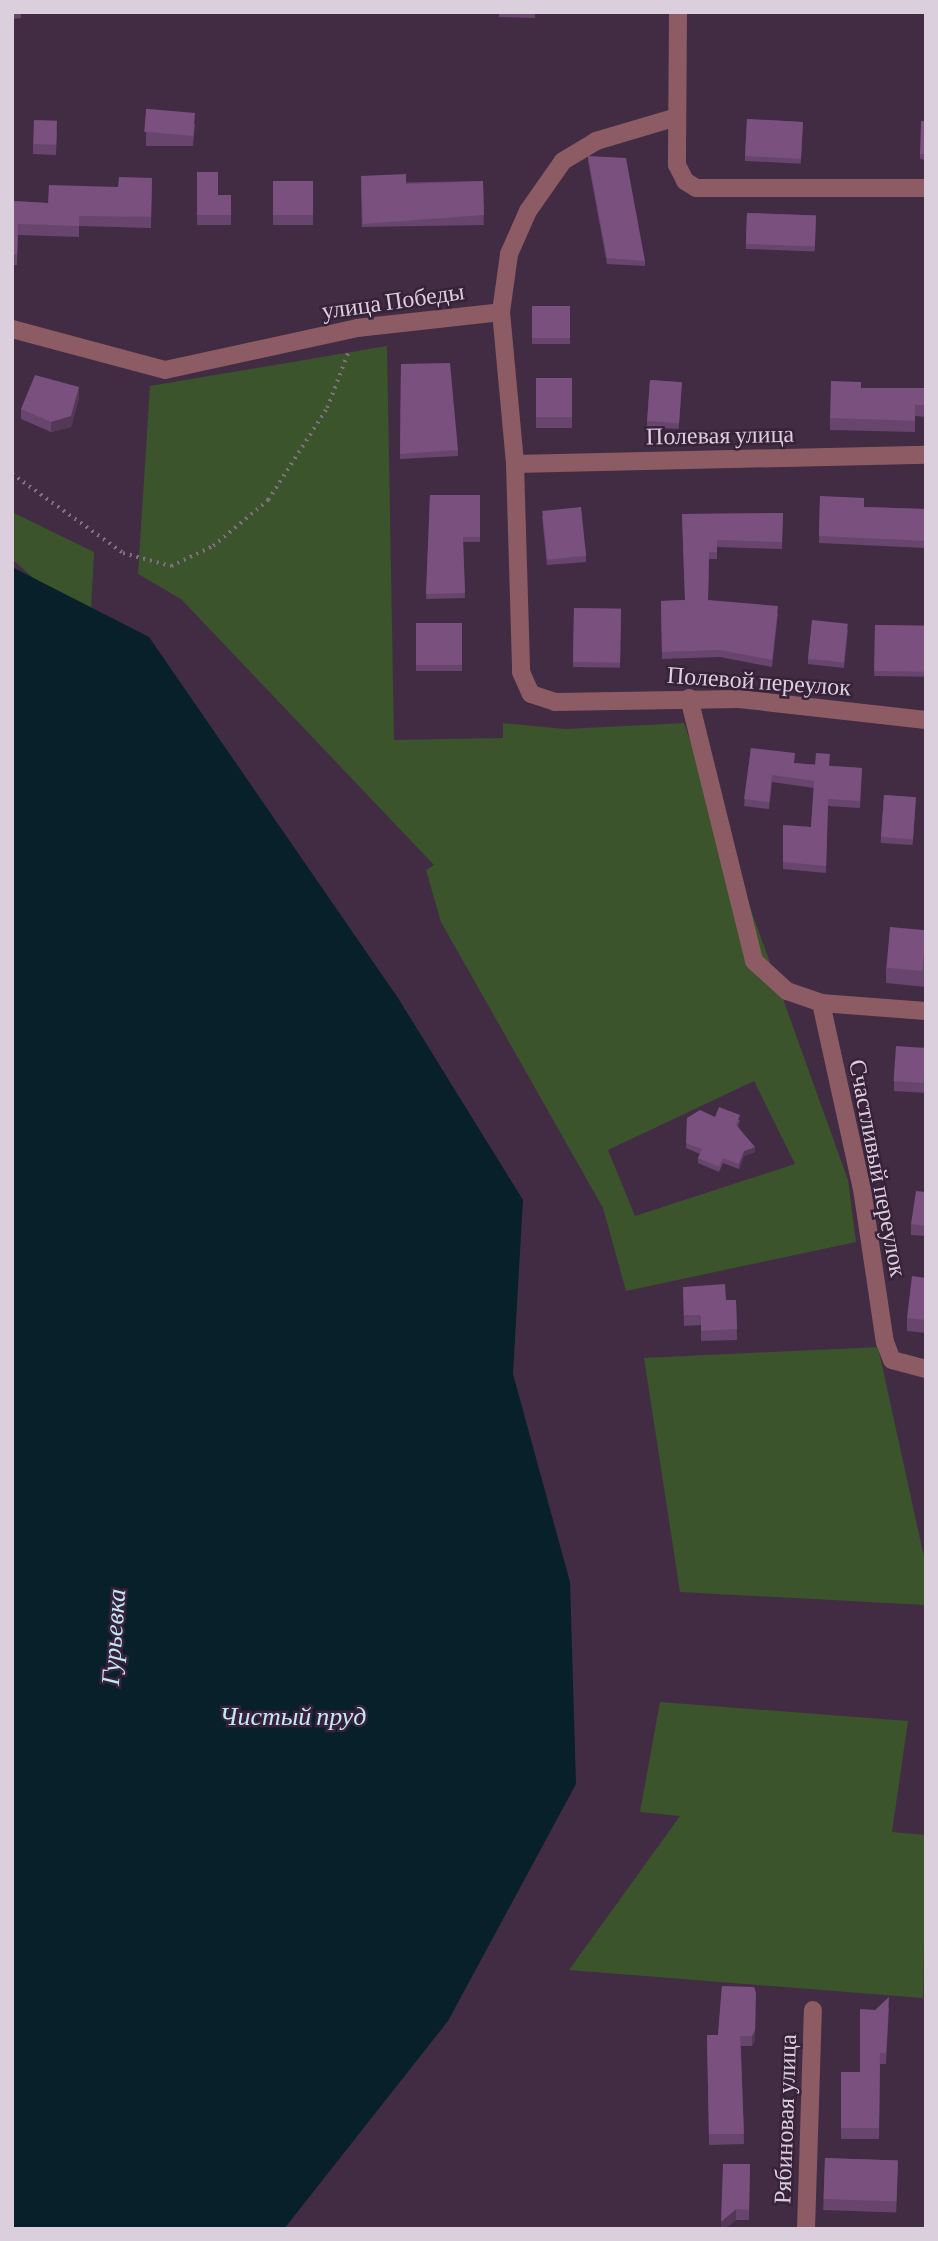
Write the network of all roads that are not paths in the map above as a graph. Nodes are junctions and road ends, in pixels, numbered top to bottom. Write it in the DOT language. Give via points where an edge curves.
graph roads {
  1 [pos="678,12"];
  2 [pos="677,117"];
  3 [pos="926,188"];
  4 [pos="501,312"];
  5 [pos="12,329"];
  6 [pos="926,455"];
  7 [pos="515,464"];
  8 [pos="689,698"];
  9 [pos="926,720"];
  10 [pos="821,1003"];
  11 [pos="926,1011"];
  12 [pos="926,1369"];
  13 [pos="813,2010"];
  14 [pos="806,2229"];
  1 -- 2 [label="street"];
  2 -- 3 [label="street" via="677,165 696,188"];
  2 -- 4 [label="street, улица Победы" via="596,141 563,161 527,211 509,254"];
  4 -- 5 [label="street, улица Победы" via="357,328 165,370"];
  4 -- 7 [label="street"];
  6 -- 7 [label="street, Полевая улица"];
  7 -- 8 [label="street, Полевой переулок" via="521,672 531,694 555,702"];
  8 -- 9 [label="street, Полевой переулок"];
  8 -- 10 [label="street" via="754,961 787,991"];
  10 -- 11 [label="street"];
  10 -- 12 [label="street, Счастливый переулок" via="862,1189 885,1342 892,1360"];
  13 -- 14 [label="street, Рябиновая улица"];
}
